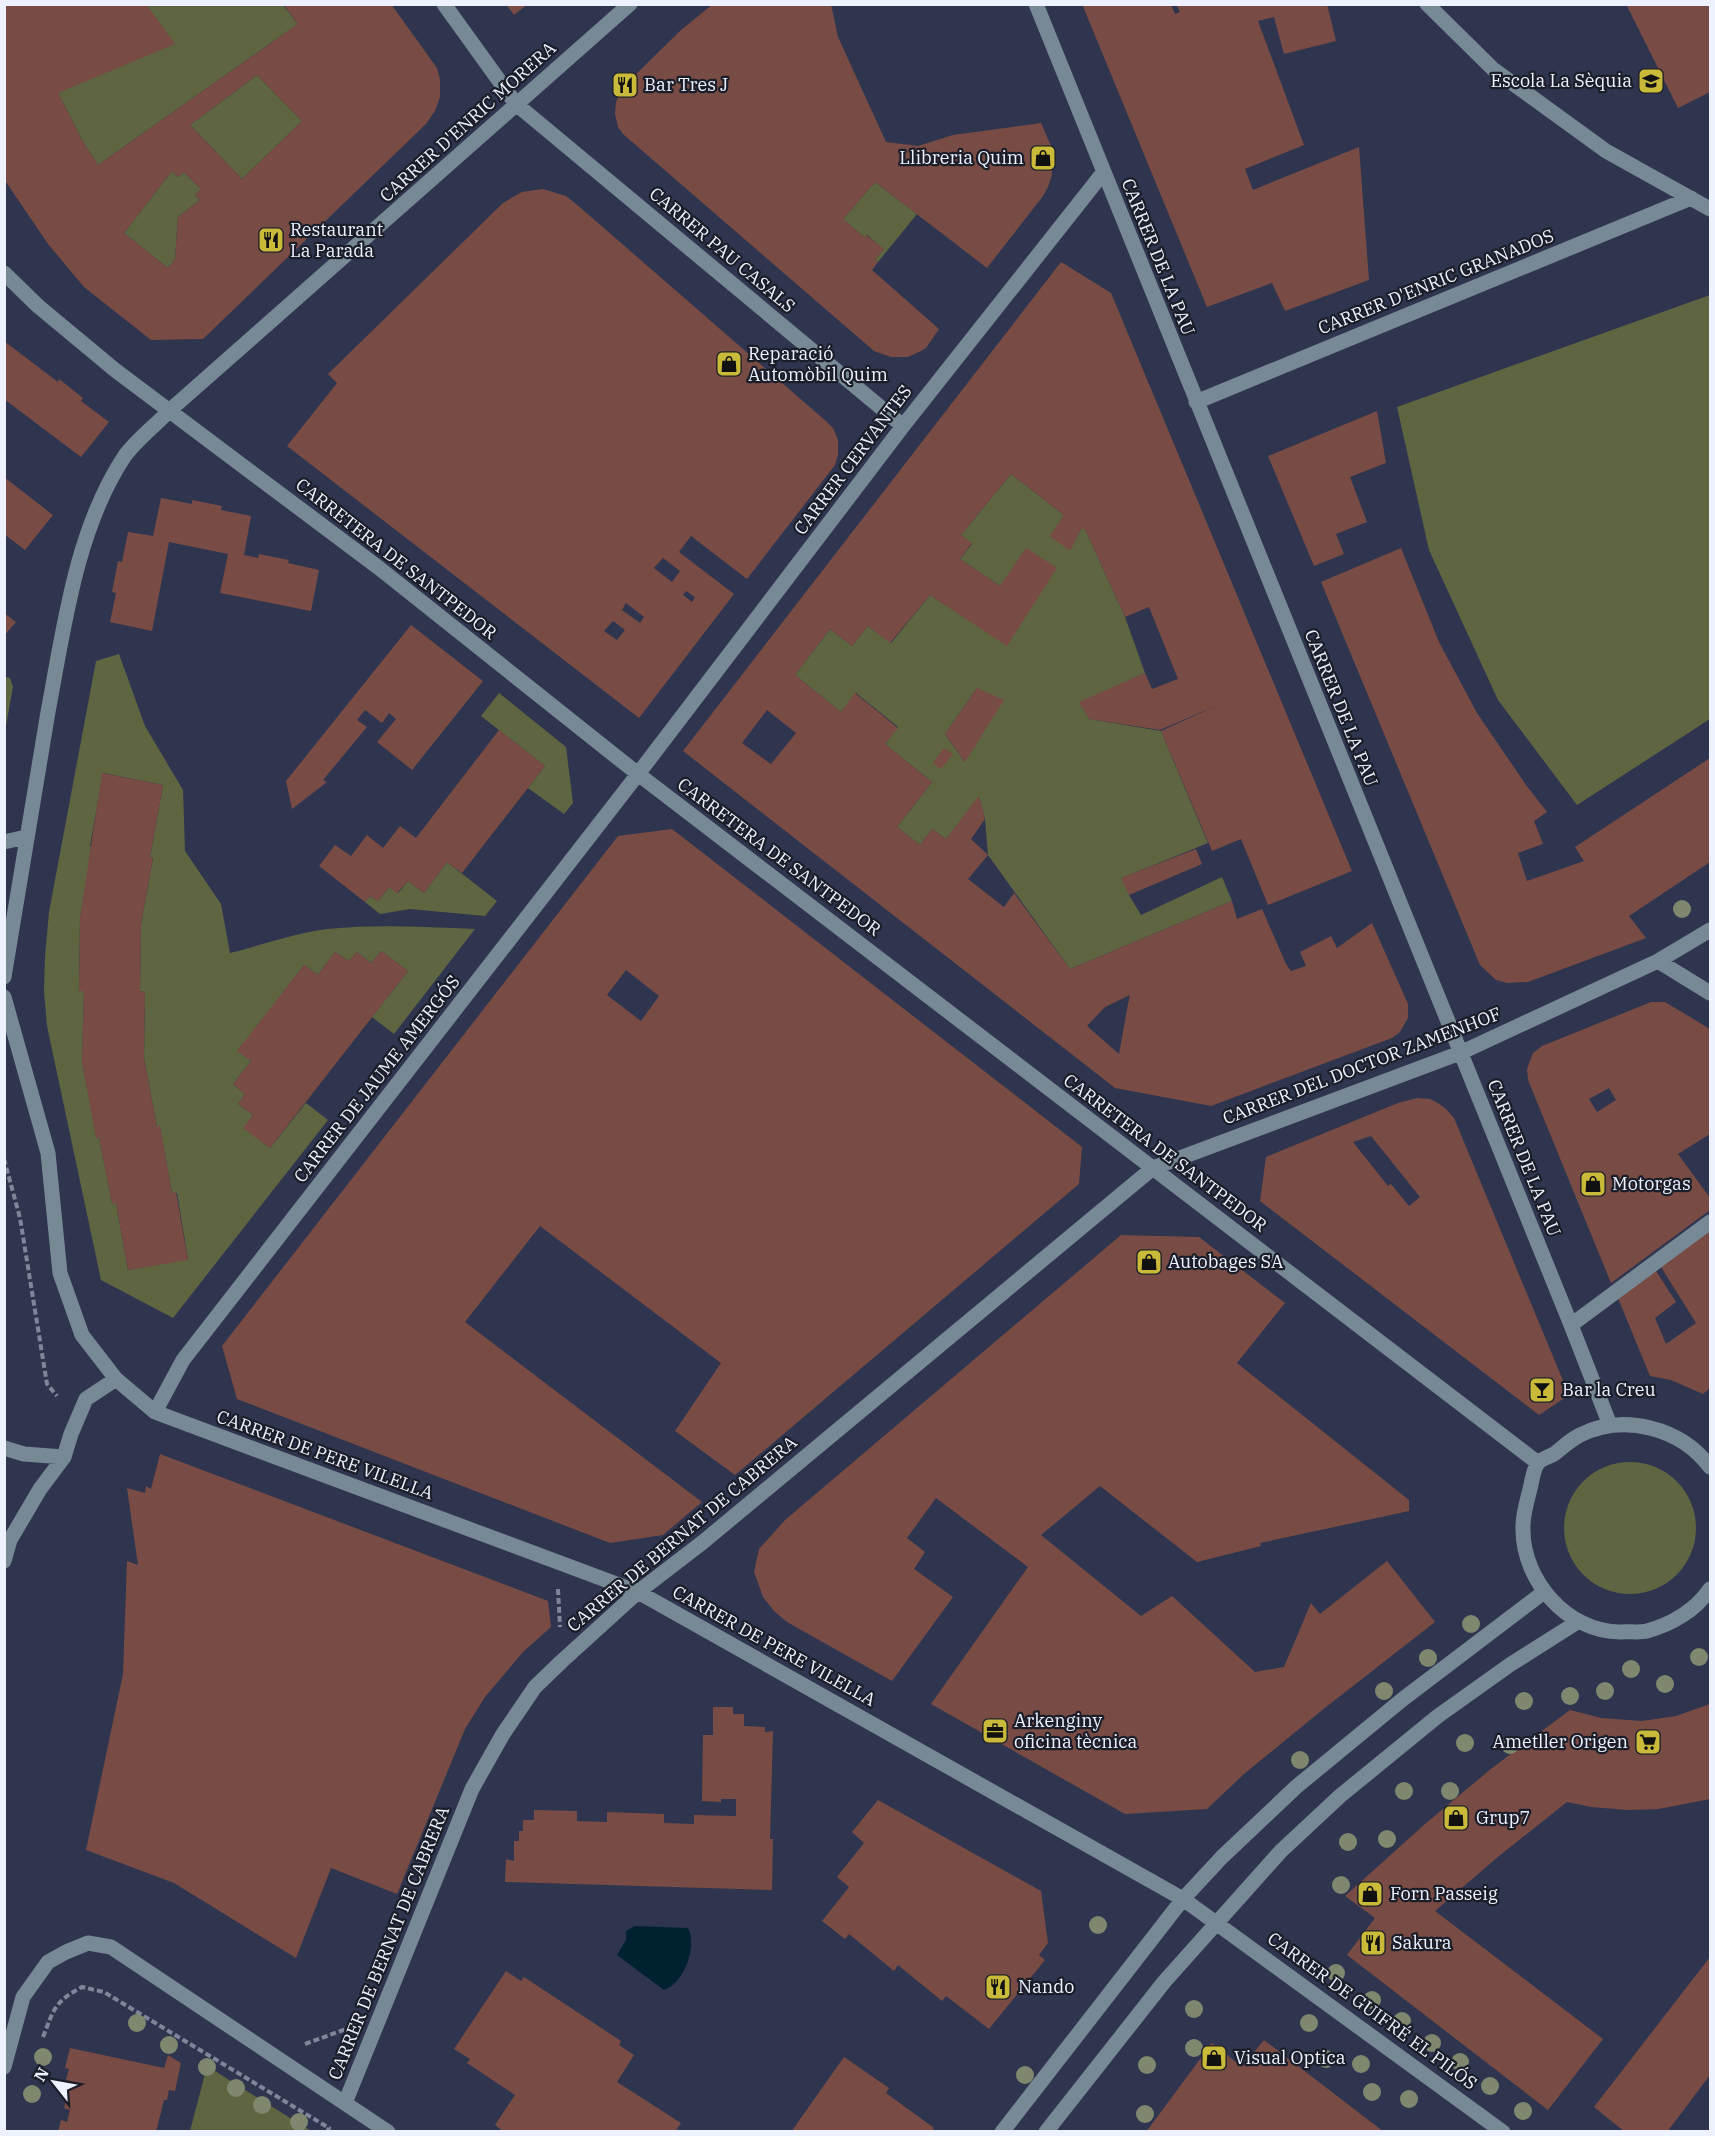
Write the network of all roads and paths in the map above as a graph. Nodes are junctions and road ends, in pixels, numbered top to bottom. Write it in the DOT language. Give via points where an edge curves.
graph roads {
  1 [pos="444,4"];
  2 [pos="630,4"];
  3 [pos="1036,4"];
  4 [pos="1428,4"];
  5 [pos="516,104"];
  6 [pos="1103,173"];
  7 [pos="1691,198"];
  8 [pos="1710,209"];
  9 [pos="4,273"];
  10 [pos="1196,402"];
  11 [pos="169,411"];
  12 [pos="903,426"];
  13 [pos="638,774"];
  14 [pos="26,837"];
  15 [pos="4,842"];
  16 [pos="1710,930"];
  17 [pos="1658,961"];
  18 [pos="4,977"];
  19 [pos="1710,993"];
  20 [pos="4,997"];
  21 [pos="8,1021"];
  22 [pos="1460,1053"];
  23 [pos="4,1159"];
  24 [pos="1153,1168"];
  25 [pos="1710,1222"];
  26 [pos="1571,1325"];
  27 [pos="116,1379"];
  28 [pos="85,1402"];
  29 [pos="155,1412"];
  30 [pos="1610,1425"];
  31 [pos="4,1448"];
  32 [pos="64,1457"];
  33 [pos="1708,1458"];
  34 [pos="1538,1463"];
  35 [pos="4,1561"];
  36 [pos="548,1585"];
  37 [pos="638,1592"];
  38 [pos="1544,1592"];
  39 [pos="1709,1596"];
  40 [pos="1579,1622"];
  41 [pos="561,1638"];
  42 [pos="1183,1899"];
  43 [pos="1217,1923"];
  44 [pos="357,2025"];
  45 [pos="43,2037"];
  46 [pos="285,2064"];
  47 [pos="4,2067"];
  48 [pos="267,2091"];
  49 [pos="345,2103"];
  50 [pos="327,2132"];
  51 [pos="388,2132"];
  52 [pos="1002,2132"];
  53 [pos="1046,2132"];
  54 [pos="1503,2132"];
  1 -- 5 [label="street, CARRER PAU CASALS"];
  2 -- 5 [label="street, CARRER D'ENRIC MORERA"];
  3 -- 6 [label="street, CARRER DE LA PAU"];
  4 -- 7 [label="street" via="1502,76 1606,151"];
  5 -- 11 [label="street, CARRER D'ENRIC MORERA"];
  5 -- 12 [label="street, CARRER PAU CASALS"];
  6 -- 10 [label="street, CARRER DE LA PAU"];
  6 -- 12 [label="street, CARRER CERVANTES"];
  7 -- 8 [label="street"];
  7 -- 10 [label="street, CARRER D'ENRIC GRANADOS"];
  9 -- 11 [label="street, CARRETERA DE SANTPEDOR" via="46,313"];
  10 -- 22 [label="street, CARRER DE LA PAU"];
  11 -- 13 [label="street, CARRETERA DE SANTPEDOR" via="379,568"];
  11 -- 14 [label="street, CARRER D'ENRIC MORERA" via="125,456 84,542 68,604"];
  12 -- 13 [label="street, CARRER CERVANTES"];
  13 -- 24 [label="street, CARRETERA DE SANTPEDOR"];
  13 -- 29 [label="street, CARRER DE JAUME AMERGÓS" via="183,1360"];
  14 -- 15 [label="street"];
  14 -- 18 [label="street, CARRER D'ENRIC MORERA"];
  16 -- 17 [label="street, CARRER DEL DOCTOR ZAMENHOF"];
  17 -- 19 [label="street"];
  17 -- 22 [label="street, CARRER DEL DOCTOR ZAMENHOF"];
  20 -- 21 [label="street, CARRER DE PERE VILELLA"];
  21 -- 27 [label="street, CARRER DE PERE VILELLA" via="48,1153 60,1273 82,1335"];
  22 -- 24 [label="street, CARRER DEL DOCTOR ZAMENHOF"];
  22 -- 26 [label="street, CARRER DE LA PAU"];
  23 -- 28 [label="path" via="20,1218 47,1384 59,1398"];
  24 -- 34 [label="street, CARRETERA DE SANTPEDOR"];
  24 -- 37 [label="street, CARRER DE BERNAT DE CABRERA"];
  25 -- 26 [label="street"];
  26 -- 30 [label="street, CARRER DE LA PAU"];
  27 -- 28 [label="street"];
  27 -- 29 [label="street, CARRER DE PERE VILELLA"];
  28 -- 32 [label="street"];
  29 -- 37 [label="street, CARRER DE PERE VILELLA"];
  30 -- 33 [label="street" via="1643,1425 1675,1436"];
  30 -- 34 [label="street" via="1579,1436"];
  31 -- 32 [label="street"];
  32 -- 35 [label="street" via="10,1540"];
  34 -- 38 [label="street" via="1522,1530 1528,1562"];
  36 -- 41 [label="path" via="559,1590"];
  37 -- 42 [label="street, CARRER DE PERE VILELLA"];
  37 -- 49 [label="street, CARRER DE BERNAT DE CABRERA" via="535,1687 498,1743 472,1789"];
  38 -- 40 [label="street"];
  38 -- 42 [label="street" via="1403,1699 1296,1787"];
  39 -- 40 [label="street" via="1678,1619 1646,1631 1611,1632"];
  40 -- 43 [label="street" via="1511,1664 1380,1762 1281,1851"];
  42 -- 43 [label="street, CARRER DE PERE VILELLA"];
  42 -- 52 [label="street"];
  43 -- 53 [label="street" via="1164,1982"];
  43 -- 54 [label="street, CARRER DE GUIFRÉ EL PILÓS"];
  44 -- 46 [label="path" via="296,2047"];
  45 -- 48 [label="path" via="51,2013 64,1996 82,1987 104,1992"];
  46 -- 47 [label="street" via="111,1947 88,1943 48,1962 23,1997"];
  46 -- 48 [label="path"];
  46 -- 49 [label="street"];
  48 -- 50 [label="path" via="329,2128"];
  49 -- 51 [label="street"];
}
